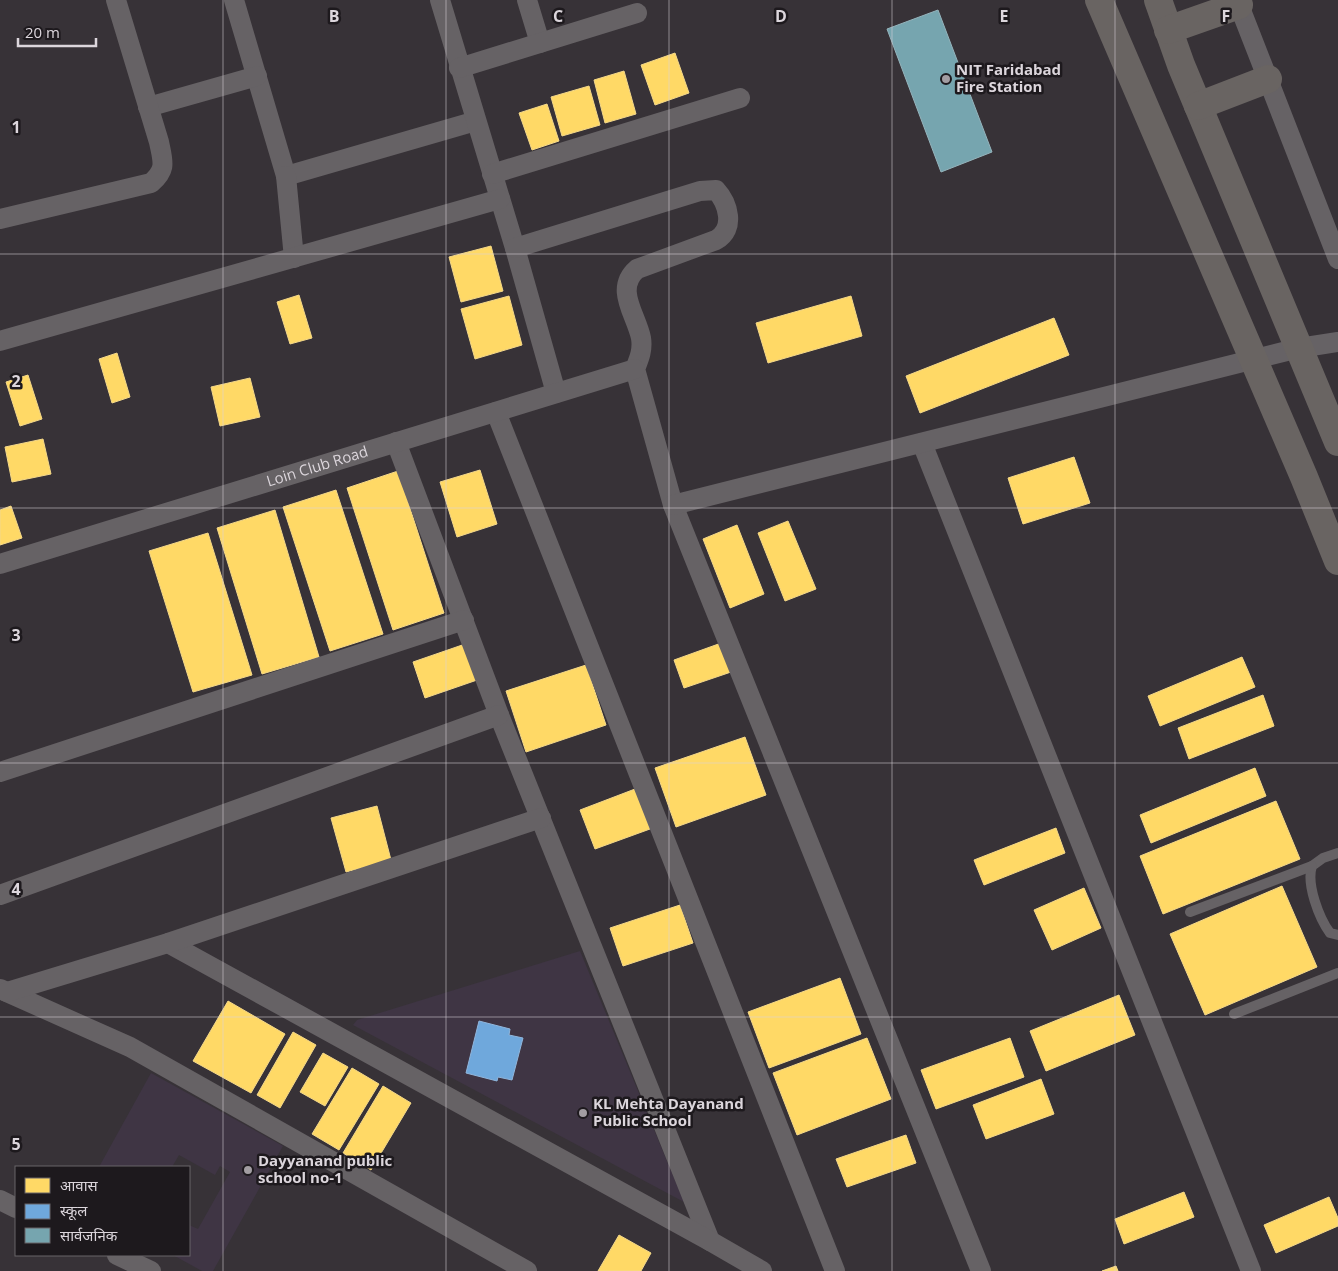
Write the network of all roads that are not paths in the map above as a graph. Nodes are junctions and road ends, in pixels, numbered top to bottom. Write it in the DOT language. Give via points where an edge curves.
graph roads {
  1 [pos="116,0"];
  2 [pos="234,0"];
  3 [pos="440,0"];
  4 [pos="527,0"];
  5 [pos="1099,0"];
  6 [pos="1158,0"];
  7 [pos="1238,3"];
  8 [pos="637,13"];
  9 [pos="1168,30"];
  10 [pos="540,43"];
  11 [pos="459,68"];
  12 [pos="257,76"];
  13 [pos="1268,79"];
  14 [pos="740,98"];
  15 [pos="1198,106"];
  16 [pos="148,107"];
  17 [pos="476,121"];
  18 [pos="492,174"];
  19 [pos="286,176"];
  20 [pos="500,199"];
  21 [pos="0,219"];
  22 [pos="515,248"];
  23 [pos="294,258"];
  24 [pos="1338,259"];
  25 [pos="0,341"];
  26 [pos="1338,342"];
  27 [pos="1299,348"];
  28 [pos="1254,360"];
  29 [pos="635,369"];
  30 [pos="556,393"];
  31 [pos="496,412"];
  32 [pos="396,442"];
  33 [pos="1338,442"];
  34 [pos="922,443"];
  35 [pos="674,505"];
  36 [pos="1338,561"];
  37 [pos="0,564"];
  38 [pos="464,620"];
  39 [pos="499,715"];
  40 [pos="0,772"];
  41 [pos="541,818"];
  42 [pos="1338,853"];
  43 [pos="1312,866"];
  44 [pos="0,895"];
  45 [pos="1190,912"];
  46 [pos="1337,937"];
  47 [pos="168,942"];
  48 [pos="1338,973"];
  49 [pos="3,991"];
  50 [pos="1234,1014"];
  51 [pos="0,1200"];
  52 [pos="15,1208"];
  53 [pos="710,1240"];
  54 [pos="119,1256"];
  55 [pos="151,1271"];
  56 [pos="528,1271"];
  57 [pos="762,1271"];
  58 [pos="835,1271"];
  59 [pos="981,1271"];
  60 [pos="1251,1271"];
  1 -- 16 [label="street"];
  2 -- 12 [label="street"];
  3 -- 11 [label="street"];
  4 -- 10 [label="street"];
  5 -- 28 [label="street"];
  6 -- 9 [label="street"];
  7 -- 9 [label="street"];
  7 -- 13 [label="street"];
  8 -- 10 [label="street"];
  9 -- 15 [label="street"];
  10 -- 11 [label="street"];
  11 -- 17 [label="street"];
  12 -- 16 [label="street"];
  12 -- 19 [label="street"];
  13 -- 15 [label="street"];
  13 -- 24 [label="street"];
  14 -- 18 [label="street"];
  15 -- 27 [label="street"];
  16 -- 21 [label="street" via="163,161 160,175 151,184"];
  17 -- 18 [label="street"];
  17 -- 19 [label="street"];
  18 -- 20 [label="street"];
  19 -- 23 [label="street"];
  20 -- 22 [label="street"];
  20 -- 23 [label="street"];
  22 -- 29 [label="street" via="700,190 716,190 724,202 728,218 723,236 637,269 630,275 627,296 641,348"];
  22 -- 30 [label="street"];
  23 -- 25 [label="street"];
  26 -- 27 [label="street"];
  27 -- 28 [label="street"];
  27 -- 33 [label="street"];
  28 -- 34 [label="street"];
  28 -- 36 [label="street"];
  29 -- 30 [label="street, Loin Club Road"];
  29 -- 35 [label="street"];
  30 -- 31 [label="street, Loin Club Road"];
  31 -- 32 [label="street, Loin Club Road"];
  31 -- 58 [label="street"];
  32 -- 37 [label="street, Loin Club Road"];
  32 -- 38 [label="street"];
  34 -- 35 [label="street"];
  34 -- 60 [label="street"];
  35 -- 59 [label="street"];
  38 -- 39 [label="street"];
  38 -- 40 [label="street"];
  39 -- 41 [label="street"];
  39 -- 44 [label="street"];
  41 -- 47 [label="street"];
  41 -- 53 [label="street"];
  42 -- 43 [label="lane"];
  43 -- 45 [label="lane"];
  43 -- 46 [label="lane" via="1309,874 1312,889 1326,927"];
  47 -- 49 [label="street"];
  47 -- 53 [label="street"];
  48 -- 50 [label="lane"];
  49 -- 56 [label="street" via="130,1047"];
  51 -- 52 [label="street"];
  53 -- 57 [label="street"];
  54 -- 55 [label="street"];
}
